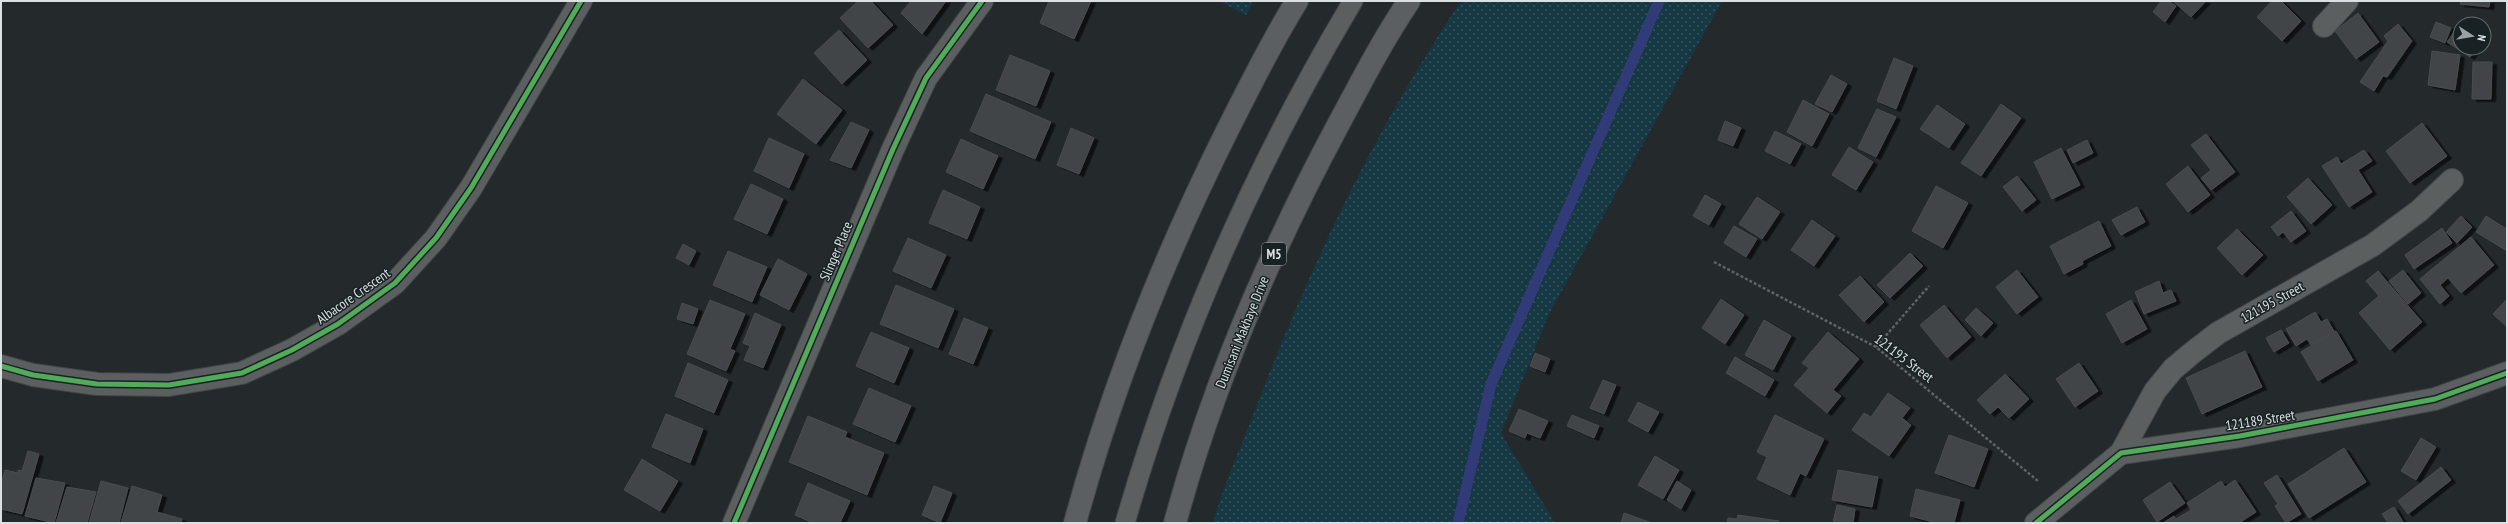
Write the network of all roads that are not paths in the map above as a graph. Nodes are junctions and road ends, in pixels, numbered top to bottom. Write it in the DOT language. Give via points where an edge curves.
graph roads {
  1 [pos="581,1"];
  2 [pos="982,1"];
  3 [pos="1297,1"];
  4 [pos="1353,1"];
  5 [pos="1409,1"];
  6 [pos="2348,1"];
  7 [pos="2324,26"];
  8 [pos="2452,180"];
  9 [pos="1,366"];
  10 [pos="2507,373"];
  11 [pos="2122,454"];
  12 [pos="734,523"];
  13 [pos="1075,523"];
  14 [pos="1125,523"];
  15 [pos="1175,523"];
  16 [pos="2036,523"];
  1 -- 9 [label="street, Albacore Crescent" via="471,188 436,238 395,283 338,324 292,350 242,373 169,385 97,384 33,375"];
  2 -- 12 [label="street, Slinger Place" via="926,78"];
  3 -- 13 [label="main road" via="1259,68 1210,166 1153,294 1116,388"];
  4 -- 14 [label="lane" via="1282,125 1211,278 1166,394"];
  5 -- 15 [label="main road, Dumisani Makhaye Drive / M5" via="1371,64 1286,227 1216,394"];
  6 -- 7 [label="street"];
  8 -- 11 [label="street, 121195 Street" via="2419,211 2373,245 2218,332 2192,353 2173,369 2155,391"];
  10 -- 11 [label="street, 121189 Street" via="2435,399 2240,436"];
  11 -- 16 [label="street, 121189 Street"];
}
